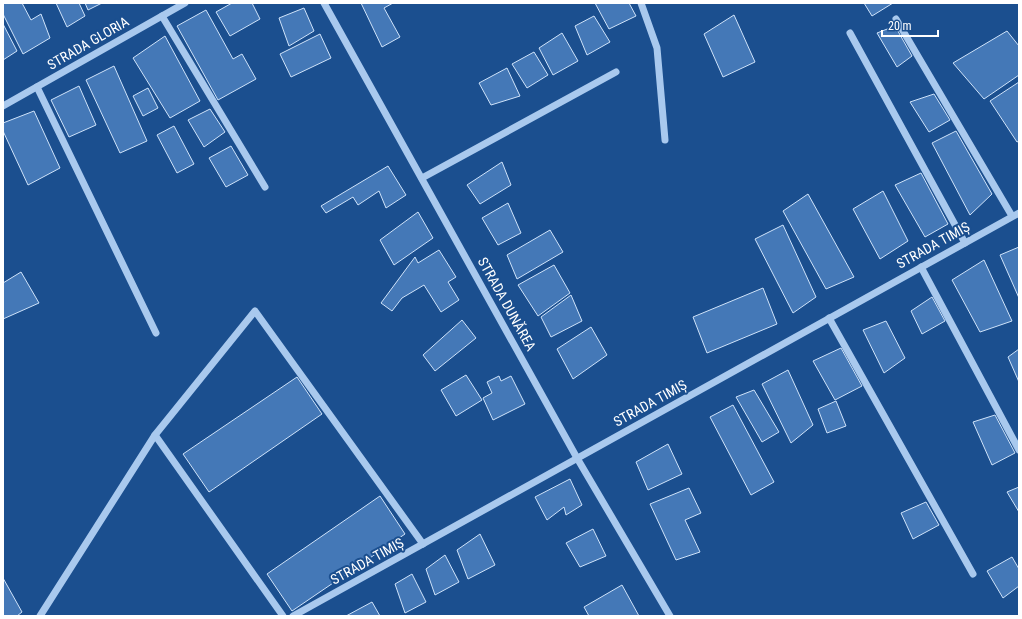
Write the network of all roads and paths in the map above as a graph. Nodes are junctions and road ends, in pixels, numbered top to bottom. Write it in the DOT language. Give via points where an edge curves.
graph roads {
  1 [pos="185,3"];
  2 [pos="324,3"];
  3 [pos="641,3"];
  4 [pos="162,16"];
  5 [pos="896,19"];
  6 [pos="850,33"];
  7 [pos="616,72"];
  8 [pos="37,87"];
  9 [pos="3,106"];
  10 [pos="665,140"];
  11 [pos="422,178"];
  12 [pos="265,188"];
  13 [pos="1016,214"];
  14 [pos="965,243"];
  15 [pos="921,267"];
  16 [pos="829,318"];
  17 [pos="156,333"];
  18 [pos="156,435"];
  19 [pos="1019,450"];
  20 [pos="577,458"];
  21 [pos="423,544"];
  22 [pos="973,574"];
  23 [pos="40,616"];
  24 [pos="283,616"];
  25 [pos="293,616"];
  26 [pos="670,616"];
  1 -- 4 [label="street, STRADA GLORIA"];
  2 -- 11 [label="street, STRADA DUNĂREA"];
  3 -- 10 [label="street" via="657,48"];
  4 -- 8 [label="street, STRADA GLORIA"];
  4 -- 12 [label="street"];
  5 -- 13 [label="street"];
  6 -- 14 [label="street"];
  7 -- 11 [label="street"];
  8 -- 9 [label="street, STRADA GLORIA"];
  8 -- 17 [label="street"];
  11 -- 20 [label="street, STRADA DUNĂREA"];
  13 -- 14 [label="street, STRADA TIMIȘ"];
  14 -- 15 [label="street, STRADA TIMIȘ"];
  15 -- 16 [label="street, STRADA TIMIȘ"];
  15 -- 19 [label="street"];
  16 -- 20 [label="street, STRADA TIMIȘ"];
  16 -- 22 [label="street"];
  18 -- 21 [label="street" via="255,311"];
  18 -- 23 [label="street"];
  18 -- 24 [label="street"];
  20 -- 21 [label="street, STRADA TIMIȘ"];
  20 -- 26 [label="street, STRADA DUNĂREA"];
  21 -- 25 [label="street, STRADA TIMIȘ"];
}
